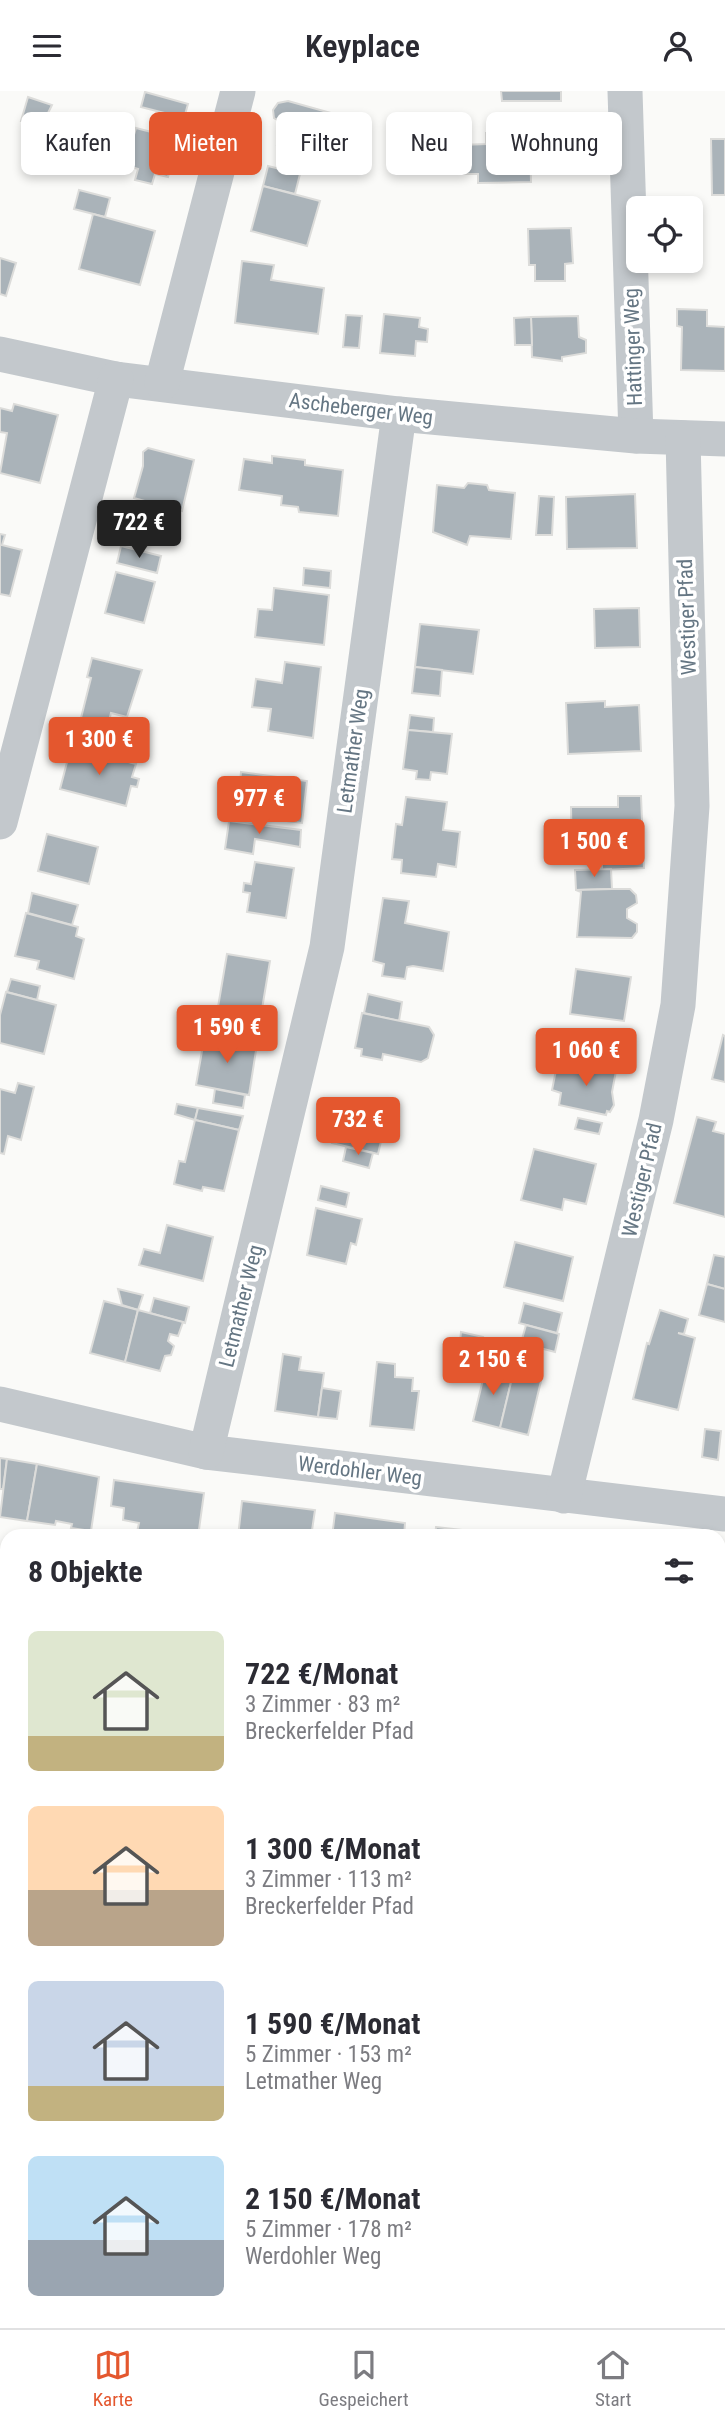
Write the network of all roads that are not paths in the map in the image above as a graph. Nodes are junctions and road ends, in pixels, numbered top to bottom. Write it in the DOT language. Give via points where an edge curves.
graph roads {
  1 [pos="238,91"];
  2 [pos="625,91"];
  3 [pos="0,354"];
  4 [pos="116,379"];
  5 [pos="162,383"];
  6 [pos="398,414"];
  7 [pos="636,436"];
  8 [pos="682,438"];
  9 [pos="725,439"];
  10 [pos="0,822"];
  11 [pos="0,1404"];
  12 [pos="206,1452"];
  13 [pos="564,1496"];
  14 [pos="725,1514"];
  1 -- 5 [label="street"];
  2 -- 7 [label="street, Hattinger Weg"];
  3 -- 4 [label="street, Ascheberger Weg"];
  4 -- 5 [label="street, Ascheberger Weg"];
  4 -- 10 [label="street"];
  5 -- 6 [label="street, Ascheberger Weg"];
  6 -- 7 [label="street, Ascheberger Weg"];
  6 -- 12 [label="street, Letmather Weg" via="327,947"];
  7 -- 8 [label="street, Ascheberger Weg"];
  8 -- 9 [label="street, Ascheberger Weg"];
  8 -- 13 [label="street, Westiger Pfad" via="692,806 678,1005 656,1120"];
  11 -- 12 [label="street, Werdohler Weg"];
  12 -- 13 [label="street, Werdohler Weg"];
  13 -- 14 [label="street, Werdohler Weg"];
}
